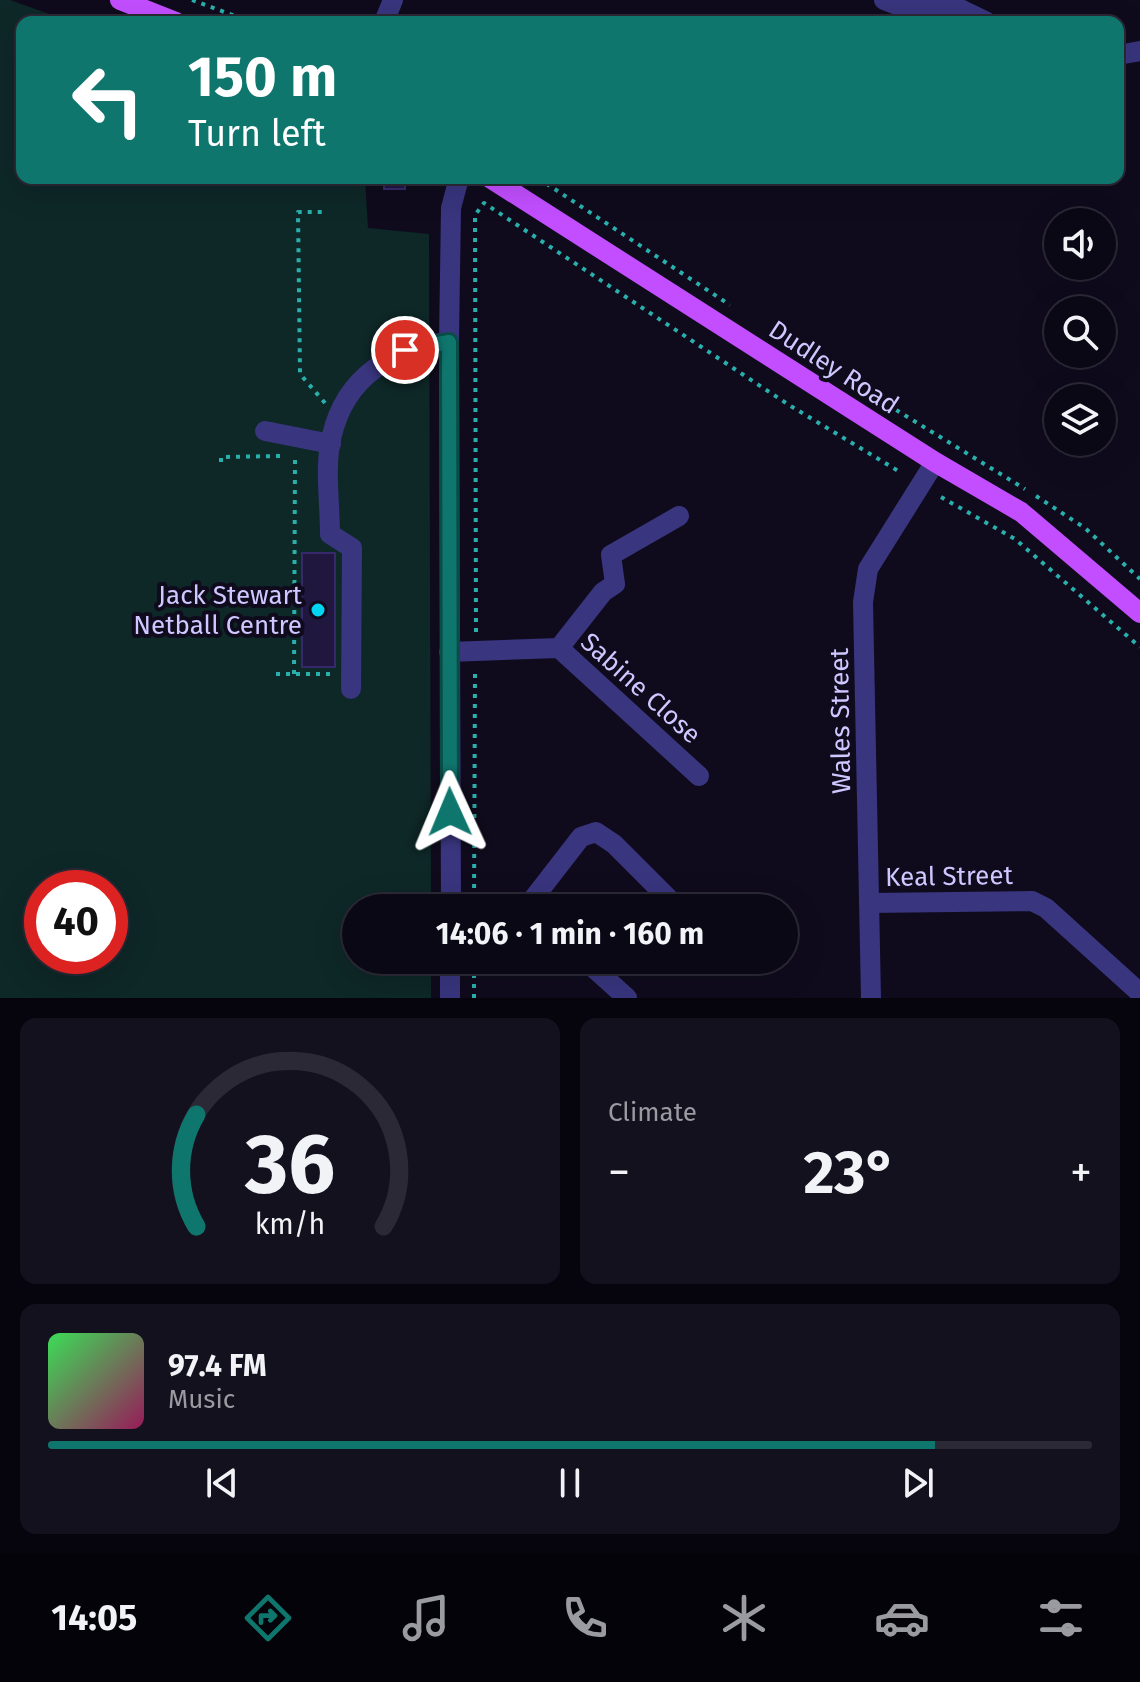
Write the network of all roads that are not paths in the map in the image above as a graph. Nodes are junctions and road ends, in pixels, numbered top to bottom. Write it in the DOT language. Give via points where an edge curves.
graph roads {
  1 [pos="120,0"];
  2 [pos="884,0"];
  3 [pos="953,3"];
  4 [pos="161,16"];
  5 [pos="976,16"];
  6 [pos="457,184"];
  7 [pos="499,184"];
  8 [pos="449,342"];
  9 [pos="265,431"];
  10 [pos="331,444"];
  11 [pos="935,462"];
  12 [pos="679,516"];
  13 [pos="1140,613"];
  14 [pos="559,648"];
  15 [pos="449,652"];
  16 [pos="352,682"];
  17 [pos="699,776"];
  18 [pos="451,894"];
  19 [pos="537,894"];
  20 [pos="664,894"];
  21 [pos="869,903"];
  22 [pos="450,974"];
  23 [pos="600,974"];
  24 [pos="1140,993"];
  25 [pos="450,998"];
  26 [pos="627,998"];
  27 [pos="871,998"];
  1 -- 4 [label="main road"];
  2 -- 3 [label="street" via="902,7"];
  3 -- 5 [label="street"];
  6 -- 8 [label="street" via="451,208"];
  7 -- 11 [label="main road, Dudley Road"];
  8 -- 10 [label="street" via="405,350 378,364 355,388"];
  8 -- 15 [label="street"];
  9 -- 10 [label="street"];
  10 -- 16 [label="street" via="330,534 352,548"];
  11 -- 13 [label="main road, Dudley Road" via="1021,512"];
  11 -- 21 [label="street, Wales Street" via="868,569 863,602"];
  12 -- 14 [label="street" via="611,555 615,584"];
  14 -- 15 [label="street, Sabine Close"];
  14 -- 17 [label="street, Sabine Close"];
  15 -- 18 [label="street"];
  19 -- 20 [label="street" via="581,837 596,832"];
  21 -- 24 [label="street, Keal Street" via="1032,901"];
  21 -- 27 [label="street, Wales Street"];
  22 -- 25 [label="street"];
  23 -- 26 [label="street"];
}
